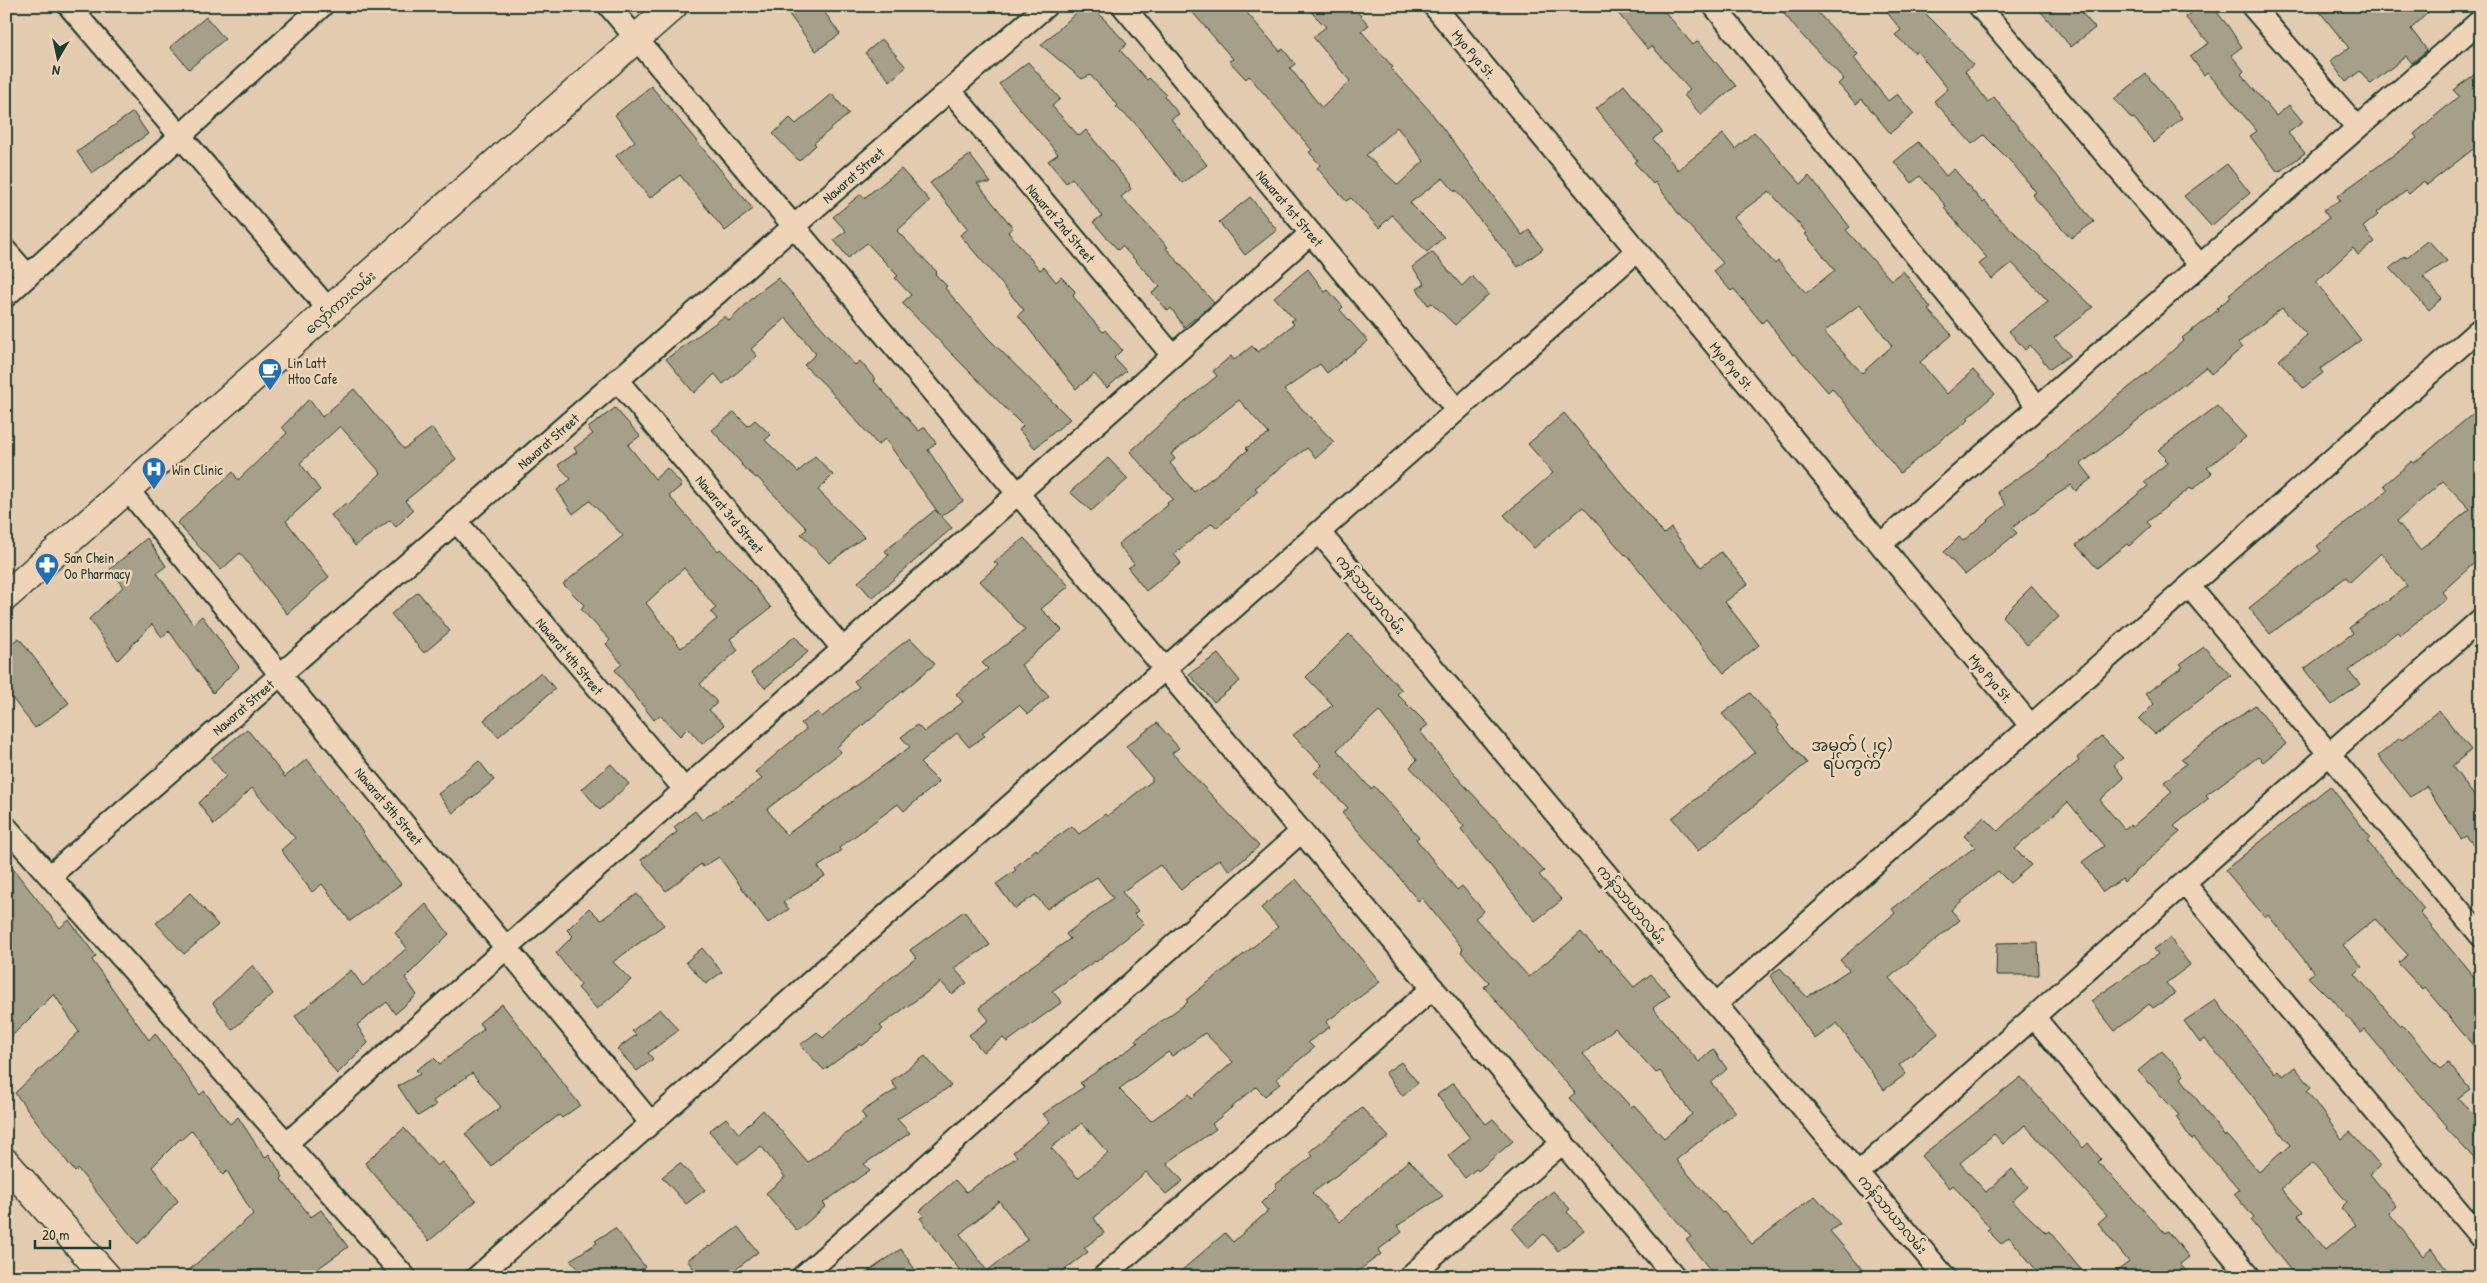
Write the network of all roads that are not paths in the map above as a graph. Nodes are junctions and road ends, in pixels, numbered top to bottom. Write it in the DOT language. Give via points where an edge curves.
graph roads {
  1 [pos="69,6"];
  2 [pos="322,6"];
  3 [pos="610,6"];
  4 [pos="673,6"];
  5 [pos="1046,6"];
  6 [pos="1123,6"];
  7 [pos="1434,6"];
  8 [pos="1714,6"];
  9 [pos="1979,6"];
  10 [pos="2252,6"];
  11 [pos="2481,20"];
  12 [pos="638,38"];
  13 [pos="950,90"];
  14 [pos="2357,127"];
  15 [pos="179,136"];
  16 [pos="795,225"];
  17 [pos="1311,233"];
  18 [pos="6,251"];
  19 [pos="1637,251"];
  20 [pos="2200,265"];
  21 [pos="28,276"];
  22 [pos="6,296"];
  23 [pos="330,310"];
  24 [pos="2481,328"];
  25 [pos="1173,356"];
  26 [pos="617,380"];
  27 [pos="2038,407"];
  28 [pos="1457,410"];
  29 [pos="127,490"];
  30 [pos="1019,493"];
  31 [pos="456,521"];
  32 [pos="1319,532"];
  33 [pos="1880,544"];
  34 [pos="2189,586"];
  35 [pos="6,596"];
  36 [pos="2481,619"];
  37 [pos="843,649"];
  38 [pos="1166,668"];
  39 [pos="280,675"];
  40 [pos="2031,726"];
  41 [pos="2329,754"];
  42 [pos="685,790"];
  43 [pos="6,826"];
  44 [pos="1302,831"];
  45 [pos="50,876"];
  46 [pos="2184,883"];
  47 [pos="2481,936"];
  48 [pos="506,948"];
  49 [pos="1433,988"];
  50 [pos="1716,1004"];
  51 [pos="2034,1017"];
  52 [pos="651,1123"];
  53 [pos="1563,1142"];
  54 [pos="287,1143"];
  55 [pos="6,1163"];
  56 [pos="1858,1173"];
  57 [pos="2481,1238"];
  58 [pos="107,1277"];
  59 [pos="405,1277"];
  60 [pos="477,1277"];
  61 [pos="802,1277"];
  62 [pos="1103,1277"];
  63 [pos="1409,1277"];
  64 [pos="1675,1277"];
  65 [pos="1945,1277"];
  66 [pos="2250,1277"];
  1 -- 15 [label="street"];
  2 -- 15 [label="street"];
  3 -- 12 [label="street"];
  4 -- 12 [label="main road, လှော်ကားလမ်း"];
  5 -- 13 [label="street, Nawarat Street"];
  6 -- 17 [label="street, Nawarat 1st Street"];
  7 -- 19 [label="street, Myo Pya St."];
  8 -- 27 [label="street"];
  9 -- 20 [label="street"];
  10 -- 14 [label="street"];
  11 -- 14 [label="street"];
  12 -- 16 [label="street"];
  12 -- 23 [label="main road, လှော်ကားလမ်း"];
  13 -- 16 [label="street, Nawarat Street"];
  13 -- 25 [label="street, Nawarat 2nd Street"];
  14 -- 20 [label="street"];
  15 -- 21 [label="street"];
  15 -- 23 [label="street"];
  16 -- 26 [label="street, Nawarat Street"];
  16 -- 30 [label="street"];
  17 -- 25 [label="street"];
  17 -- 28 [label="street, Nawarat 1st Street"];
  18 -- 21 [label="street"];
  19 -- 28 [label="street"];
  19 -- 33 [label="street, Myo Pya St."];
  20 -- 27 [label="street"];
  21 -- 22 [label="street"];
  23 -- 29 [label="main road, လှော်ကားလမ်း"];
  24 -- 34 [label="street"];
  25 -- 30 [label="street"];
  26 -- 31 [label="street, Nawarat Street"];
  26 -- 37 [label="street, Nawarat 3rd Street"];
  27 -- 33 [label="street"];
  28 -- 32 [label="street"];
  29 -- 35 [label="main road, လှော်ကားလမ်း"];
  29 -- 39 [label="street, Nawarat 5th Street"];
  30 -- 37 [label="street"];
  30 -- 38 [label="street"];
  31 -- 39 [label="street, Nawarat Street"];
  31 -- 42 [label="street, Nawarat 4th Street"];
  32 -- 38 [label="street"];
  32 -- 50 [label="street, ကန်သာယာလမ်း"];
  33 -- 40 [label="street, Myo Pya St."];
  34 -- 40 [label="street"];
  34 -- 41 [label="street"];
  36 -- 41 [label="street"];
  37 -- 42 [label="street"];
  38 -- 44 [label="street"];
  38 -- 52 [label="street"];
  39 -- 45 [label="street, Nawarat Street"];
  39 -- 48 [label="street, Nawarat 5th Street"];
  40 -- 50 [label="street"];
  41 -- 46 [label="street"];
  41 -- 47 [label="street"];
  42 -- 48 [label="street"];
  43 -- 45 [label="street"];
  44 -- 49 [label="street"];
  44 -- 61 [label="street"];
  45 -- 54 [label="street"];
  46 -- 51 [label="street"];
  46 -- 57 [label="street"];
  48 -- 52 [label="street, Nawarat 5th Street"];
  48 -- 54 [label="street"];
  49 -- 53 [label="street"];
  49 -- 62 [label="street"];
  50 -- 56 [label="street, ကန်သာယာလမ်း"];
  51 -- 56 [label="street"];
  51 -- 66 [label="street"];
  52 -- 60 [label="street"];
  53 -- 63 [label="street"];
  53 -- 64 [label="street"];
  54 -- 59 [label="street"];
  55 -- 58 [label="main road"];
  56 -- 65 [label="street, ကန်သာယာလမ်း"];
}
